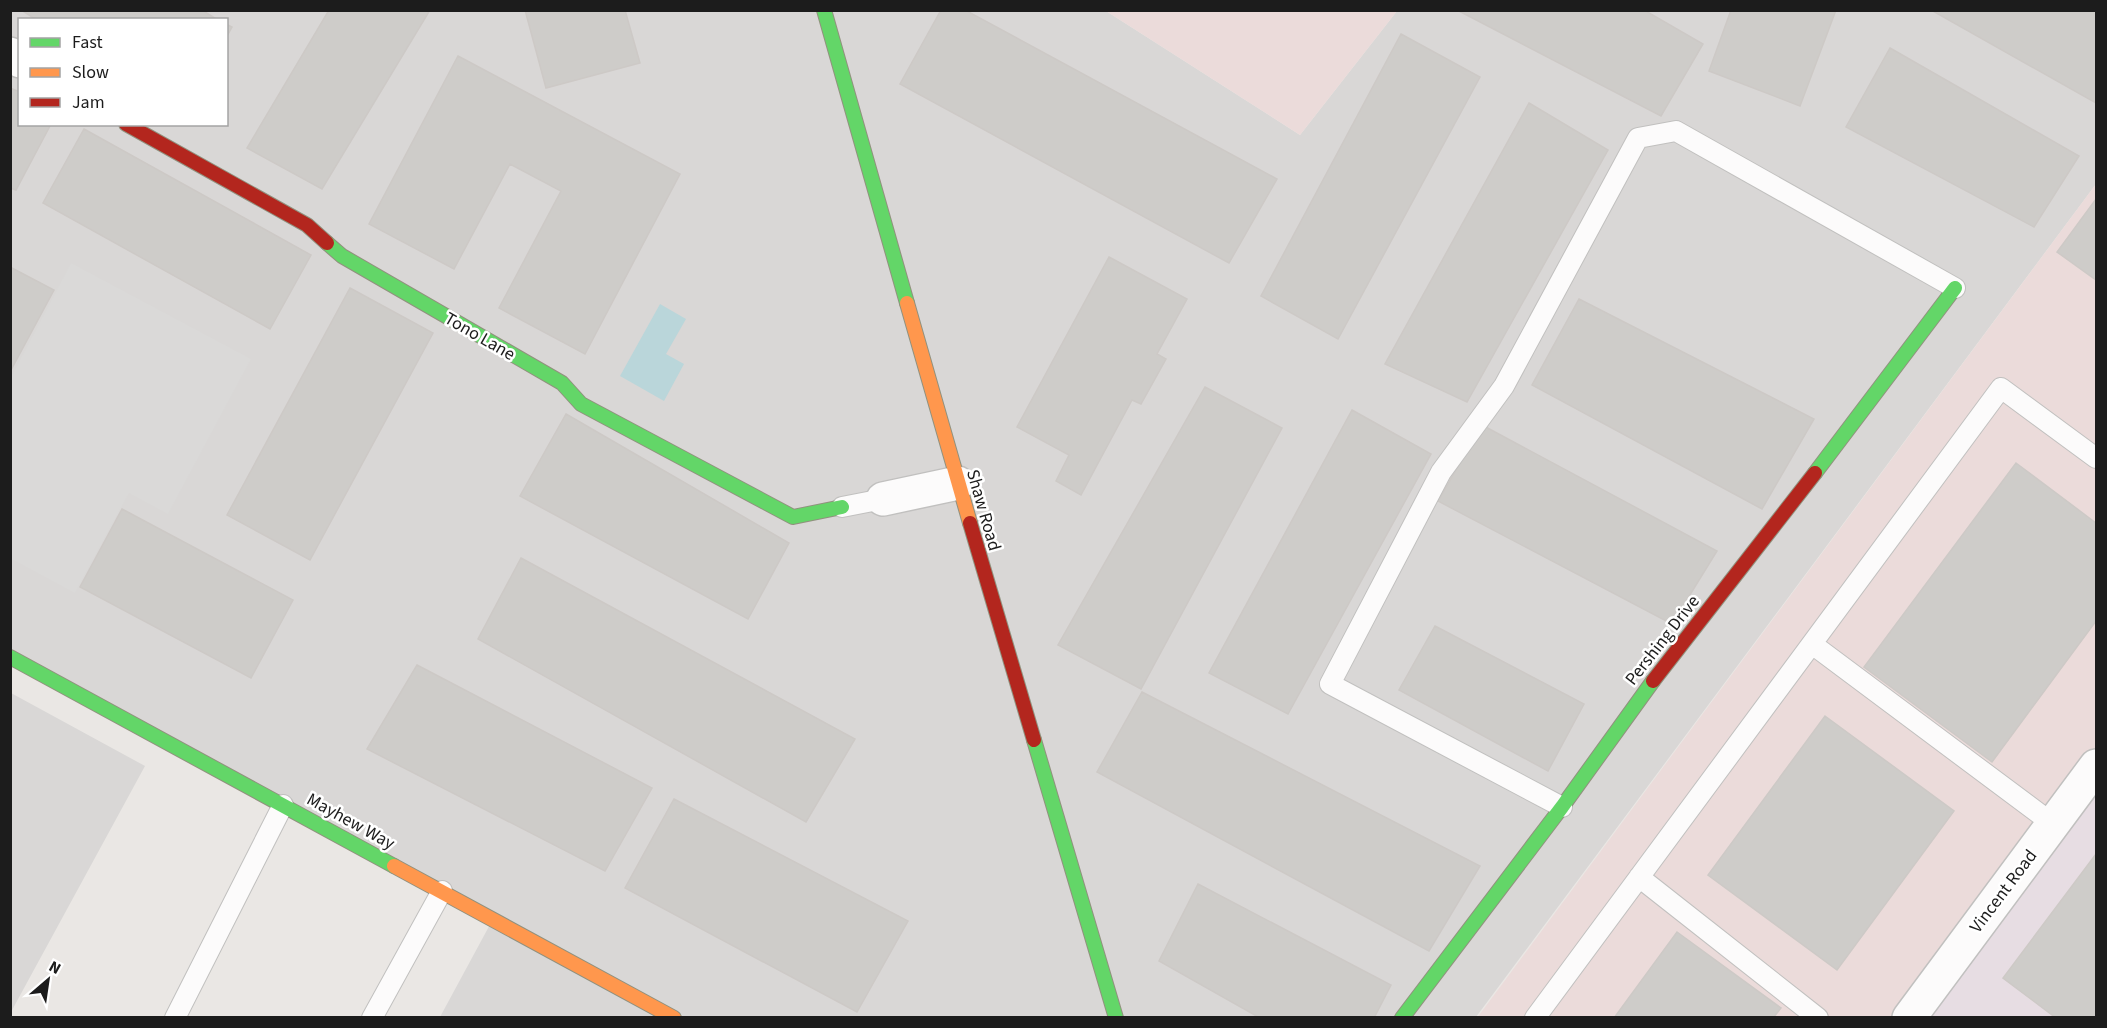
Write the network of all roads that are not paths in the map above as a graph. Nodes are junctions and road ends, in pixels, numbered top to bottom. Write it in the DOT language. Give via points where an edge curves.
graph roads {
  1 [pos="824,10"];
  2 [pos="130,126"];
  3 [pos="1955,288"];
  4 [pos="2097,458"];
  5 [pos="958,483"];
  6 [pos="883,499"];
  7 [pos="842,507"];
  8 [pos="1812,644"];
  9 [pos="10,657"];
  10 [pos="2097,766"];
  11 [pos="283,805"];
  12 [pos="1562,807"];
  13 [pos="2053,824"];
  14 [pos="1639,878"];
  15 [pos="442,891"];
  16 [pos="175,1017"];
  17 [pos="372,1017"];
  18 [pos="674,1017"];
  19 [pos="1116,1017"];
  20 [pos="1402,1017"];
  21 [pos="1535,1017"];
  22 [pos="1818,1017"];
  23 [pos="1909,1017"];
  1 -- 5 [label="street, Shaw Road"];
  2 -- 7 [label="street, Tono Lane" via="307,225 342,256 562,383 581,404 793,517"];
  3 -- 12 [label="street, Pershing Drive" via="1634,705"];
  3 -- 12 [label="lane" via="1676,131 1638,138 1504,386 1442,472 1330,684"];
  4 -- 8 [label="lane" via="2001,388"];
  5 -- 6 [label="street"];
  5 -- 19 [label="street, Shaw Road"];
  6 -- 7 [label="lane"];
  8 -- 13 [label="lane"];
  8 -- 14 [label="lane"];
  9 -- 11 [label="street, Mayhew Way"];
  10 -- 13 [label="street, Vincent Road"];
  11 -- 15 [label="street, Mayhew Way"];
  11 -- 16 [label="lane"];
  12 -- 20 [label="street, Pershing Drive"];
  13 -- 23 [label="street, Vincent Road"];
  14 -- 21 [label="lane"];
  14 -- 22 [label="lane"];
  15 -- 17 [label="lane"];
  15 -- 18 [label="street, Mayhew Way"];
}
